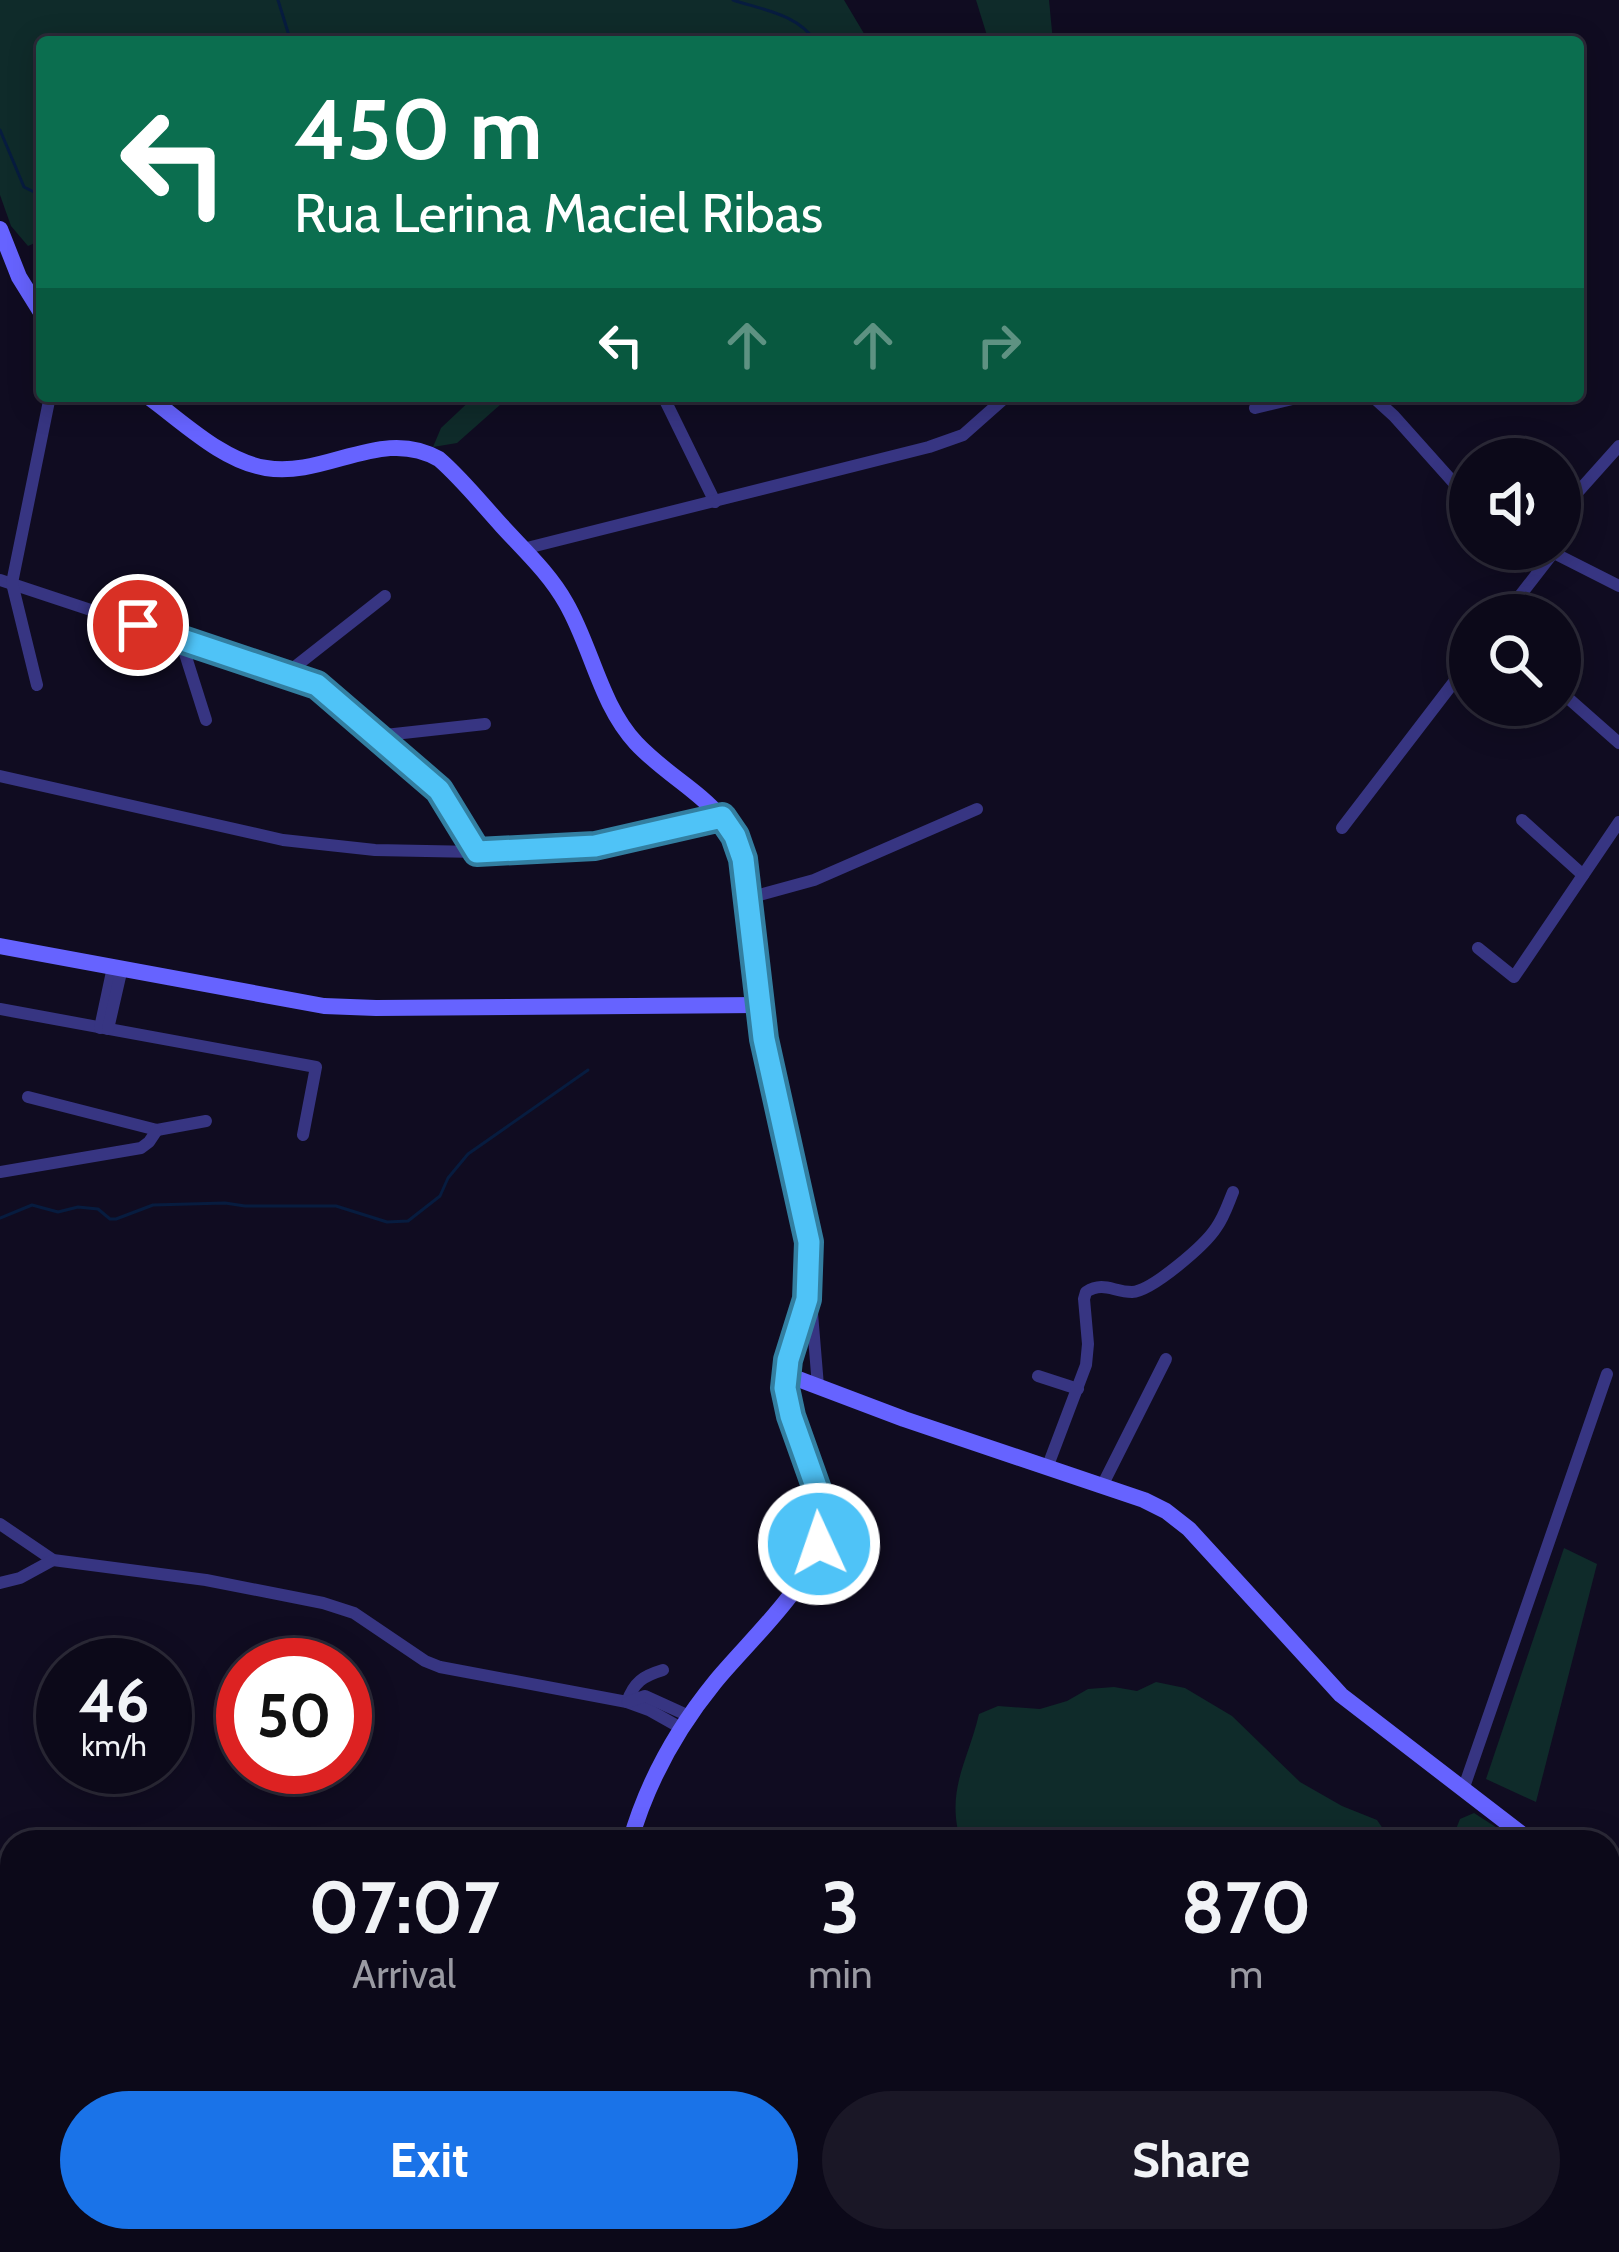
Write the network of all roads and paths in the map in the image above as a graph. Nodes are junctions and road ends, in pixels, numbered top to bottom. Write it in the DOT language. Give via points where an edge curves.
graph roads {
  1 [pos="0,229"];
  2 [pos="36,304"];
  3 [pos="49,402"];
  4 [pos="155,402"];
  5 [pos="666,402"];
  6 [pos="1001,402"];
  7 [pos="1280,402"];
  8 [pos="1379,402"];
  9 [pos="1255,408"];
  10 [pos="1619,446"];
  11 [pos="1449,478"];
  12 [pos="1581,489"];
  13 [pos="715,502"];
  14 [pos="523,549"];
  15 [pos="1581,567"];
  16 [pos="6,582"];
  17 [pos="1619,586"];
  18 [pos="386,596"];
  19 [pos="180,638"];
  20 [pos="287,673"];
  21 [pos="38,686"];
  22 [pos="1449,688"];
  23 [pos="1581,710"];
  24 [pos="206,721"];
  25 [pos="485,724"];
  26 [pos="376,736"];
  27 [pos="1619,743"];
  28 [pos="0,776"];
  29 [pos="976,809"];
  30 [pos="722,817"];
  31 [pos="1522,820"];
  32 [pos="1619,822"];
  33 [pos="1342,828"];
  34 [pos="477,852"];
  35 [pos="1583,875"];
  36 [pos="748,898"];
  37 [pos="0,946"];
  38 [pos="1478,947"];
  39 [pos="118,968"];
  40 [pos="759,1005"];
  41 [pos="0,1010"];
  42 [pos="104,1028"];
  43 [pos="28,1097"];
  44 [pos="206,1121"];
  45 [pos="157,1130"];
  46 [pos="303,1136"];
  47 [pos="0,1172"];
  48 [pos="1233,1192"];
  49 [pos="809,1282"];
  50 [pos="1166,1359"];
  51 [pos="785,1374"];
  52 [pos="1607,1374"];
  53 [pos="1038,1376"];
  54 [pos="818,1386"];
  55 [pos="1078,1390"];
  56 [pos="1047,1468"];
  57 [pos="1102,1486"];
  58 [pos="0,1524"];
  59 [pos="52,1560"];
  60 [pos="0,1583"];
  61 [pos="663,1670"];
  62 [pos="627,1702"];
  63 [pos="685,1722"];
  64 [pos="1463,1790"];
  65 [pos="634,1830"];
  66 [pos="1516,1830"];
  1 -- 2 [label="main road"];
  3 -- 16 [label="street"];
  4 -- 14 [label="main road" via="221,449 269,469 389,447 426,452"];
  5 -- 13 [label="street"];
  6 -- 13 [label="street" via="947,442"];
  7 -- 9 [label="street"];
  8 -- 11 [label="street"];
  10 -- 12 [label="street"];
  13 -- 14 [label="street"];
  14 -- 30 [label="main road" via="566,602 623,727"];
  15 -- 17 [label="street"];
  16 -- 19 [label="street"];
  16 -- 21 [label="street"];
  18 -- 20 [label="street"];
  19 -- 20 [label="street"];
  19 -- 24 [label="street"];
  20 -- 26 [label="street" via="317,685"];
  22 -- 33 [label="street"];
  23 -- 27 [label="street"];
  25 -- 26 [label="street"];
  26 -- 34 [label="street" via="439,790"];
  28 -- 34 [label="street" via="283,840"];
  29 -- 36 [label="street" via="814,880"];
  30 -- 34 [label="street" via="595,846"];
  30 -- 36 [label="main road" via="740,847"];
  31 -- 35 [label="street"];
  32 -- 35 [label="street"];
  35 -- 38 [label="street" via="1514,977"];
  36 -- 40 [label="main road"];
  37 -- 39 [label="main road"];
  39 -- 40 [label="main road" via="348,1007"];
  39 -- 42 [label="street"];
  40 -- 49 [label="main road" via="807,1230"];
  41 -- 42 [label="street"];
  42 -- 46 [label="street" via="316,1067"];
  43 -- 45 [label="street"];
  44 -- 45 [label="street"];
  45 -- 47 [label="street" via="141,1148"];
  48 -- 55 [label="street" via="1209,1237 1155,1283 1136,1292 1086,1292 1088,1355"];
  49 -- 51 [label="main road"];
  49 -- 54 [label="street"];
  50 -- 57 [label="street"];
  51 -- 54 [label="main road"];
  51 -- 63 [label="main road" via="818,1492 819,1544 803,1578"];
  52 -- 64 [label="street"];
  53 -- 55 [label="street"];
  54 -- 56 [label="main road"];
  55 -- 56 [label="street"];
  56 -- 57 [label="main road"];
  57 -- 64 [label="main road" via="1177,1518 1327,1682"];
  58 -- 59 [label="street"];
  59 -- 60 [label="street"];
  59 -- 62 [label="street" via="322,1603 354,1613 440,1667"];
  61 -- 62 [label="street" via="635,1683"];
  62 -- 63 [label="street" via="645,1696"];
  63 -- 65 [label="main road"];
  64 -- 66 [label="main road"];
}
